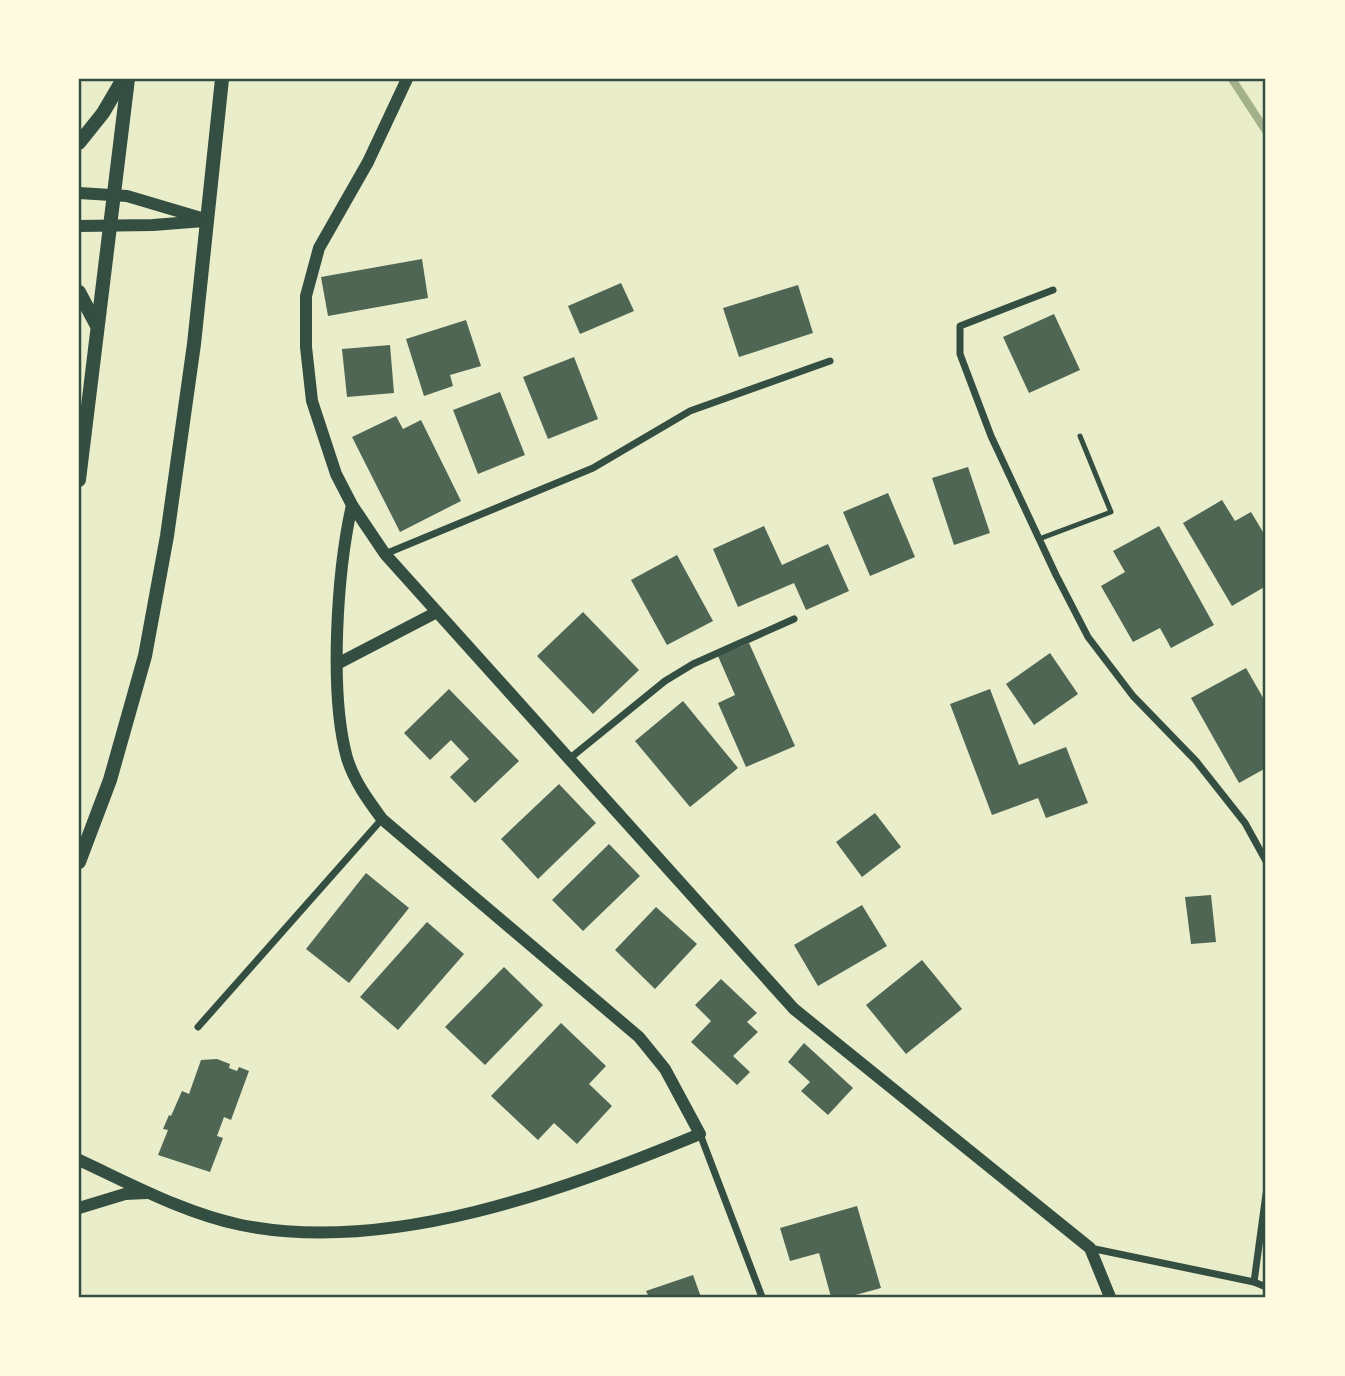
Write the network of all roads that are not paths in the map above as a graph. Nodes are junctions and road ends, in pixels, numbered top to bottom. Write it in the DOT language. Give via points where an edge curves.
graph roads {
  1 [pos="126,79"];
  2 [pos="222,79"];
  3 [pos="407,79"];
  4 [pos="79,143"];
  5 [pos="79,193"];
  6 [pos="113,193"];
  7 [pos="208,220"];
  8 [pos="79,226"];
  9 [pos="109,226"];
  10 [pos="1053,290"];
  11 [pos="79,292"];
  12 [pos="97,326"];
  13 [pos="830,361"];
  14 [pos="1080,436"];
  15 [pos="79,480"];
  16 [pos="352,505"];
  17 [pos="1039,539"];
  18 [pos="385,554"];
  19 [pos="437,612"];
  20 [pos="794,619"];
  21 [pos="337,664"];
  22 [pos="569,759"];
  23 [pos="382,819"];
  24 [pos="1266,861"];
  25 [pos="79,862"];
  26 [pos="198,1027"];
  27 [pos="700,1134"];
  28 [pos="79,1160"];
  29 [pos="151,1193"];
  30 [pos="1266,1194"];
  31 [pos="79,1208"];
  32 [pos="1090,1248"];
  33 [pos="1254,1282"];
  34 [pos="1266,1287"];
  35 [pos="762,1297"];
  36 [pos="1110,1297"];
  1 -- 4 [label="main road"];
  1 -- 6 [label="main road"];
  2 -- 7 [label="main road"];
  3 -- 16 [label="street" via="320,248 306,296 312,401 336,474"];
  5 -- 6 [label="street"];
  6 -- 7 [label="street"];
  6 -- 9 [label="main road"];
  7 -- 9 [label="street"];
  7 -- 25 [label="main road" via="167,537 145,656 110,780"];
  8 -- 9 [label="street"];
  9 -- 12 [label="main road"];
  10 -- 17 [label="street" via="960,326 960,355"];
  11 -- 12 [label="main road"];
  12 -- 15 [label="main road"];
  13 -- 18 [label="street" via="690,411 593,468"];
  14 -- 17 [label="lane" via="1111,512"];
  16 -- 18 [label="street"];
  16 -- 21 [label="street" via="342,566"];
  17 -- 24 [label="street" via="1088,637 1133,696 1196,761 1245,823"];
  18 -- 19 [label="street"];
  19 -- 21 [label="street"];
  19 -- 22 [label="street"];
  20 -- 22 [label="street" via="665,681"];
  21 -- 23 [label="street" via="348,759 362,792"];
  22 -- 32 [label="street" via="794,1009"];
  23 -- 26 [label="street"];
  23 -- 27 [label="street" via="639,1037 665,1069"];
  27 -- 29 [label="street" via="587,1178 516,1199 432,1222 365,1232 302,1233 242,1225"];
  27 -- 35 [label="street"];
  28 -- 29 [label="street"];
  29 -- 31 [label="street" via="125,1194"];
  30 -- 33 [label="street"];
  32 -- 33 [label="street"];
  32 -- 36 [label="street"];
  33 -- 34 [label="street"];
}
